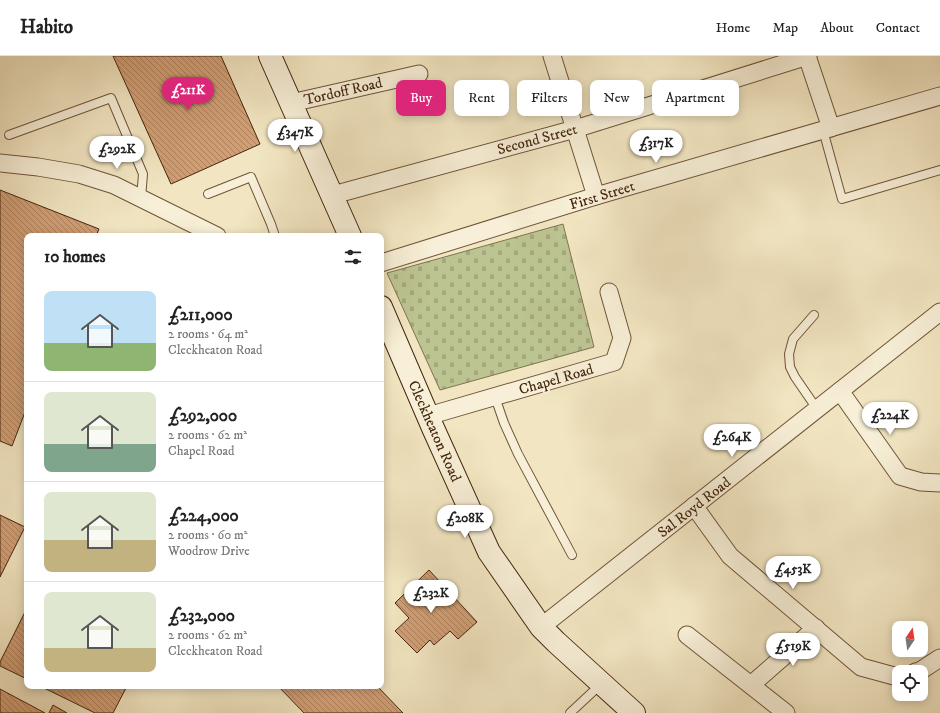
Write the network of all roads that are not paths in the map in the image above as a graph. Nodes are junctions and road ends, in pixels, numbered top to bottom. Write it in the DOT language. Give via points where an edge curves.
graph roads {
  1 [pos="270,56"];
  2 [pos="552,56"];
  3 [pos="807,56"];
  4 [pos="418,74"];
  5 [pos="940,96"];
  6 [pos="291,103"];
  7 [pos="575,129"];
  8 [pos="827,129"];
  9 [pos="10,135"];
  10 [pos="0,163"];
  11 [pos="940,170"];
  12 [pos="208,194"];
  13 [pos="333,195"];
  14 [pos="596,196"];
  15 [pos="141,198"];
  16 [pos="211,233"];
  17 [pos="273,233"];
  18 [pos="349,233"];
  19 [pos="384,263"];
  20 [pos="609,292"];
  21 [pos="940,312"];
  22 [pos="384,314"];
  23 [pos="814,315"];
  24 [pos="840,391"];
  25 [pos="494,397"];
  26 [pos="817,409"];
  27 [pos="428,416"];
  28 [pos="940,483"];
  29 [pos="694,506"];
  30 [pos="572,555"];
  31 [pos="541,627"];
  32 [pos="816,628"];
  33 [pos="687,635"];
  34 [pos="940,658"];
  35 [pos="928,666"];
  36 [pos="892,675"];
  37 [pos="601,684"];
  38 [pos="750,685"];
  39 [pos="570,713"];
  40 [pos="634,713"];
  41 [pos="786,713"];
  1 -- 6 [label="street"];
  2 -- 7 [label="street"];
  3 -- 7 [label="street, Second Street"];
  3 -- 8 [label="street"];
  4 -- 6 [label="street, Tordoff Road"];
  5 -- 8 [label="street, First Street"];
  6 -- 13 [label="street"];
  7 -- 13 [label="street, Second Street"];
  7 -- 14 [label="street"];
  8 -- 11 [label="lane" via="842,199"];
  8 -- 14 [label="street, First Street"];
  9 -- 15 [label="lane" via="111,98 143,174"];
  10 -- 15 [label="street" via="79,174 114,184"];
  12 -- 17 [label="lane" via="251,177"];
  13 -- 18 [label="street"];
  14 -- 19 [label="street, First Street"];
  15 -- 16 [label="street"];
  20 -- 25 [label="street, Chapel Road" via="622,338 614,362"];
  21 -- 24 [label="street, Sal Royd Road"];
  22 -- 27 [label="street, Cleckheaton Road"];
  23 -- 26 [label="lane" via="793,339 789,354 790,367 795,377"];
  24 -- 26 [label="street, Sal Royd Road"];
  24 -- 28 [label="street" via="900,476 922,482"];
  25 -- 27 [label="street, Chapel Road"];
  25 -- 30 [label="lane" via="518,454"];
  26 -- 29 [label="street, Sal Royd Road"];
  27 -- 31 [label="street, Cleckheaton Road" via="489,552"];
  29 -- 31 [label="street, Sal Royd Road"];
  29 -- 32 [label="street" via="730,556"];
  31 -- 37 [label="street, Cleckheaton Road"];
  32 -- 36 [label="street" via="861,667"];
  32 -- 38 [label="street"];
  33 -- 38 [label="street"];
  34 -- 35 [label="street"];
  37 -- 39 [label="lane"];
  37 -- 40 [label="street, Cleckheaton Road"];
  38 -- 41 [label="street"];
}
